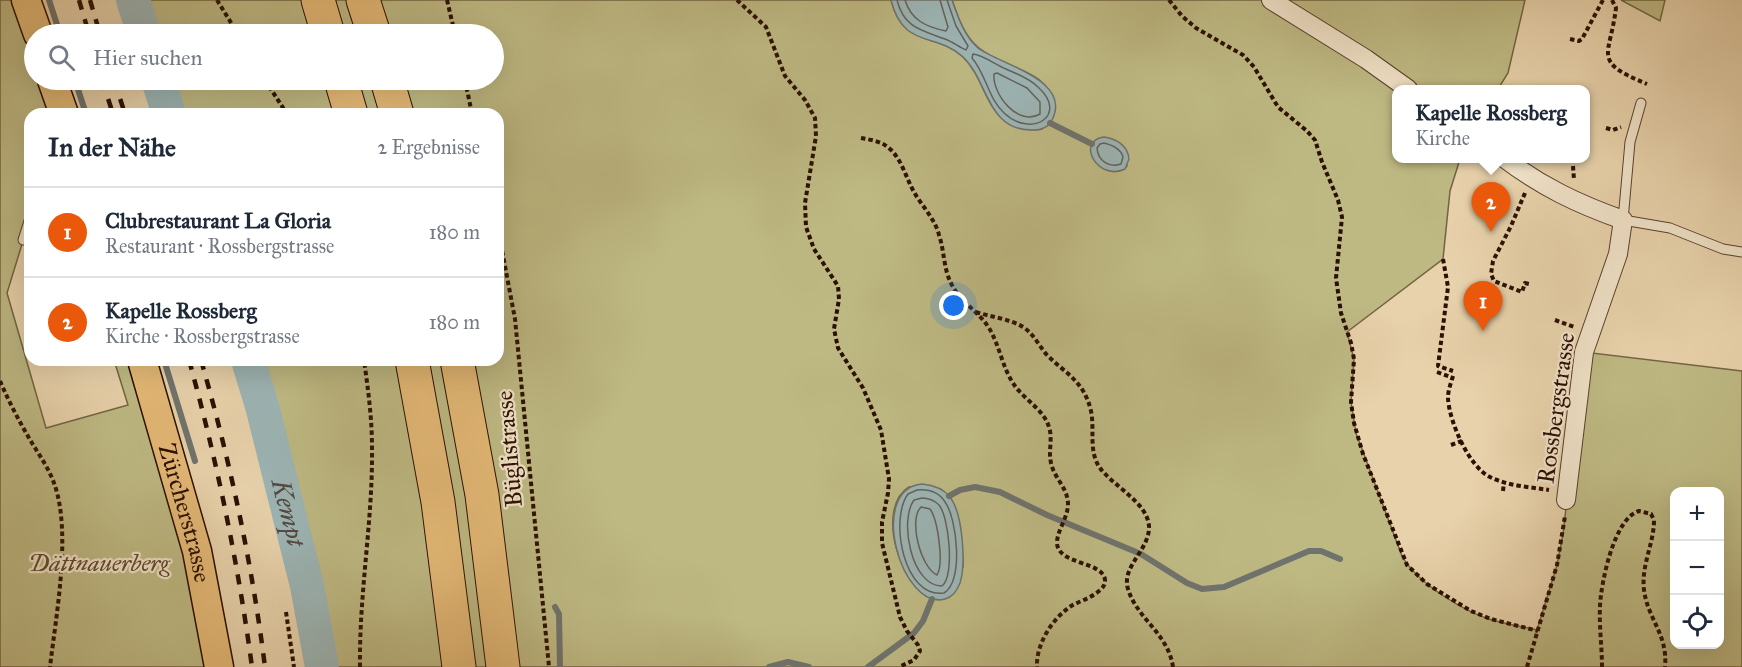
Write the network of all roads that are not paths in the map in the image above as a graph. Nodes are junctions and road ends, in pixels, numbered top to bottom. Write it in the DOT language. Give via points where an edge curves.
graph roads {
  1 [pos="26,0"];
  2 [pos="318,0"];
  3 [pos="363,0"];
  4 [pos="1271,0"];
  5 [pos="34,24"];
  6 [pos="325,24"];
  7 [pos="371,24"];
  8 [pos="1401,85"];
  9 [pos="56,90"];
  10 [pos="345,90"];
  11 [pos="390,90"];
  12 [pos="1641,103"];
  13 [pos="62,108"];
  14 [pos="349,108"];
  15 [pos="395,108"];
  16 [pos="1509,163"];
  17 [pos="1623,220"];
  18 [pos="24,237"];
  19 [pos="23,240"];
  20 [pos="1742,252"];
  21 [pos="144,366"];
  22 [pos="413,366"];
  23 [pos="458,366"];
  24 [pos="1567,497"];
  25 [pos="219,667"];
  26 [pos="459,667"];
  27 [pos="503,667"];
  1 -- 5 [label="main road"];
  2 -- 6 [label="highway"];
  3 -- 7 [label="highway"];
  4 -- 8 [label="street"];
  9 -- 13 [label="main road"];
  10 -- 14 [label="highway"];
  11 -- 15 [label="highway"];
  12 -- 17 [label="lane" via="1630,141"];
  16 -- 17 [label="street" via="1569,198"];
  17 -- 20 [label="lane" via="1670,228"];
  17 -- 24 [label="street, Rossbergstrasse" via="1620,247 1584,352"];
  18 -- 19 [label="lane"];
  21 -- 25 [label="main road, Zürcherstrasse" via="195,542"];
  22 -- 26 [label="highway" via="438,502"];
  23 -- 27 [label="highway" via="482,495"];
}
